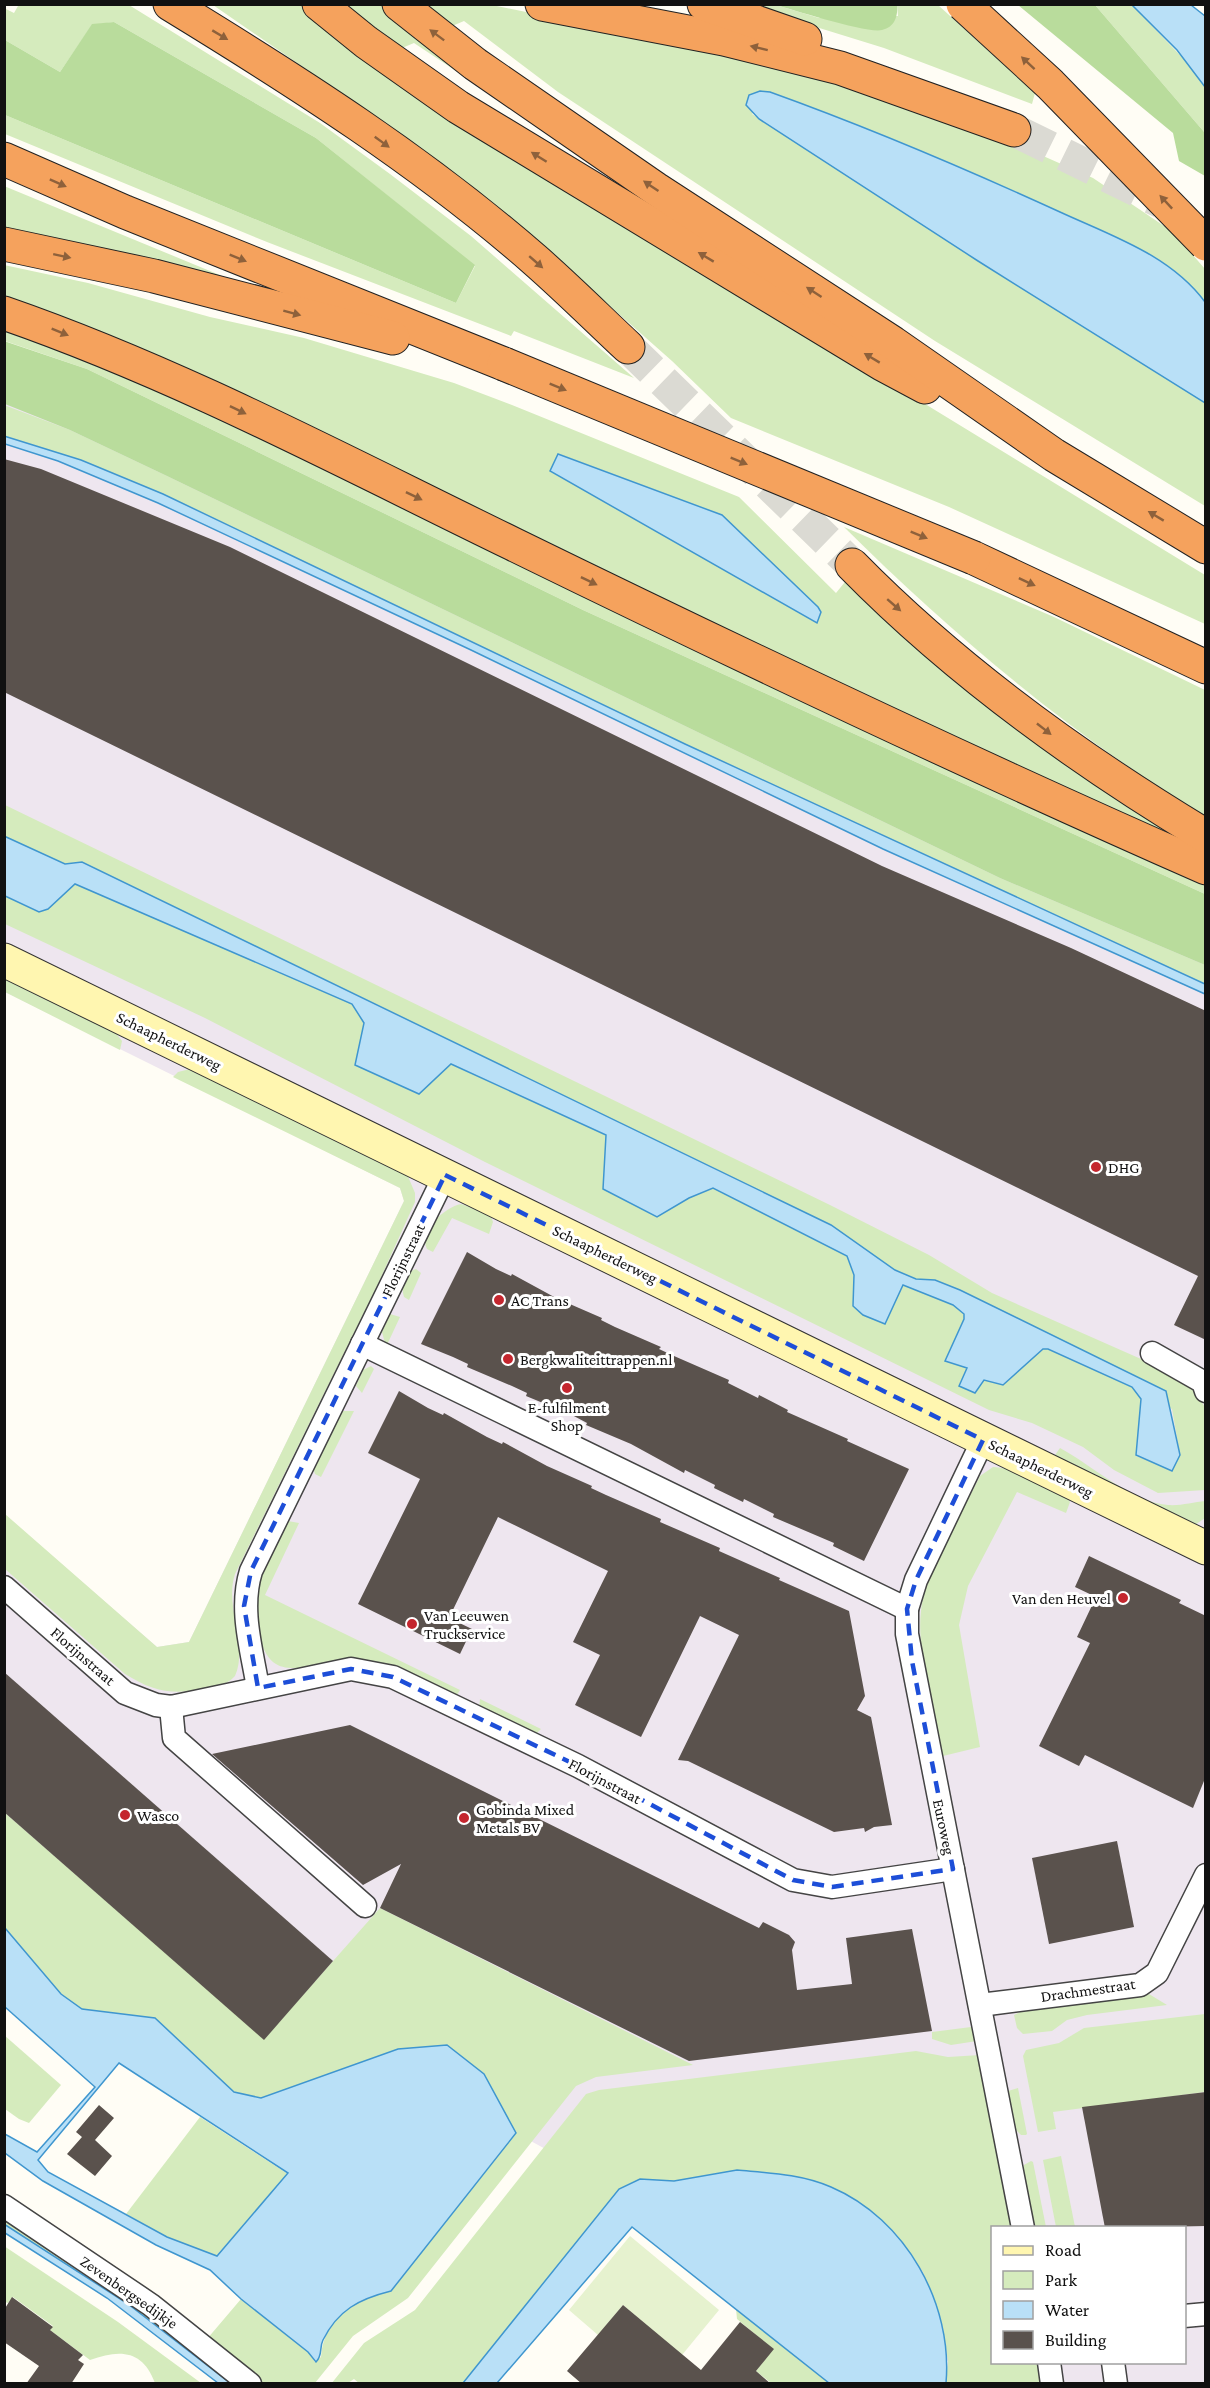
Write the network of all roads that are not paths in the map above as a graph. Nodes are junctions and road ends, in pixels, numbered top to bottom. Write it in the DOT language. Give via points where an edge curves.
graph roads {
  1 [pos="170,4"];
  2 [pos="319,4"];
  3 [pos="399,4"];
  4 [pos="542,4"];
  5 [pos="704,4"];
  6 [pos="963,4"];
  7 [pos="4,159"];
  8 [pos="4,244"];
  9 [pos="1206,244"];
  10 [pos="4,313"];
  11 [pos="628,347"];
  12 [pos="504,364"];
  13 [pos="1054,454"];
  14 [pos="1206,547"];
  15 [pos="852,565"];
  16 [pos="1206,667"];
  17 [pos="1206,836"];
  18 [pos="1206,868"];
  19 [pos="4,960"];
  20 [pos="445,1175"];
  21 [pos="362,1344"];
  22 [pos="1152,1353"];
  23 [pos="1206,1391"];
  24 [pos="983,1440"];
  25 [pos="1206,1548"];
  26 [pos="4,1587"];
  27 [pos="907,1609"];
  28 [pos="258,1688"];
  29 [pos="171,1707"];
  30 [pos="953,1869"];
  31 [pos="1206,1875"];
  32 [pos="364,1906"];
  33 [pos="980,2005"];
  34 [pos="4,2206"];
  35 [pos="1023,2226"];
  36 [pos="1206,2314"];
  37 [pos="1186,2316"];
  38 [pos="1048,2364"];
  39 [pos="1113,2364"];
  40 [pos="250,2384"];
  41 [pos="1052,2384"];
  42 [pos="1116,2384"];
  1 -- 11 [label="highway, one-way" via="359,125 443,186 534,260"];
  13 -- 2 [label="highway, one-way" via="882,364 458,107"];
  13 -- 3 [label="highway, one-way" via="656,189 475,64"];
  5 -- 4 [label="highway, one-way" via="871,60 1017,131 840,68 724,39"];
  9 -- 6 [label="highway, one-way, bridge" via="1050,84"];
  7 -- 12 [label="highway, one-way" via="125,212"];
  8 -- 12 [label="highway, one-way" via="154,276"];
  10 -- 18 [label="highway, one-way" via="57,331 206,394 737,654"];
  12 -- 16 [label="highway, one-way, bridge" via="974,558"];
  14 -- 13 [label="highway, one-way"];
  15 -- 17 [label="highway, one-way" via="966,668 1055,737"];
  19 -- 20 [label="street, Schaapherderweg"];
  20 -- 21 [label="street, Florijnstraat"];
  20 -- 24 [label="street, Schaapherderweg"];
  21 -- 27 [label="street"];
  21 -- 28 [label="street, Florijnstraat" via="245,1589 244,1606"];
  22 -- 23 [label="street" via="1203,1382"];
  24 -- 25 [label="street, Schaapherderweg"];
  24 -- 27 [label="street, Euroweg" via="915,1580"];
  26 -- 29 [label="street, Florijnstraat" via="125,1693"];
  27 -- 30 [label="street, Euroweg" via="912,1661"];
  28 -- 29 [label="street, Florijnstraat"];
  28 -- 30 [label="street, Florijnstraat" via="351,1669 393,1677 578,1766 794,1880 832,1887"];
  29 -- 32 [label="street" via="174,1738"];
  30 -- 33 [label="street, Euroweg"];
  31 -- 33 [label="street, Drachmestraat" via="1157,1973 1140,1985"];
  33 -- 35 [label="street, Euroweg"];
  34 -- 40 [label="street, Zevenbergsedijkje" via="151,2305"];
  36 -- 37 [label="street"];
  38 -- 41 [label="street"];
  39 -- 42 [label="street"];
}
